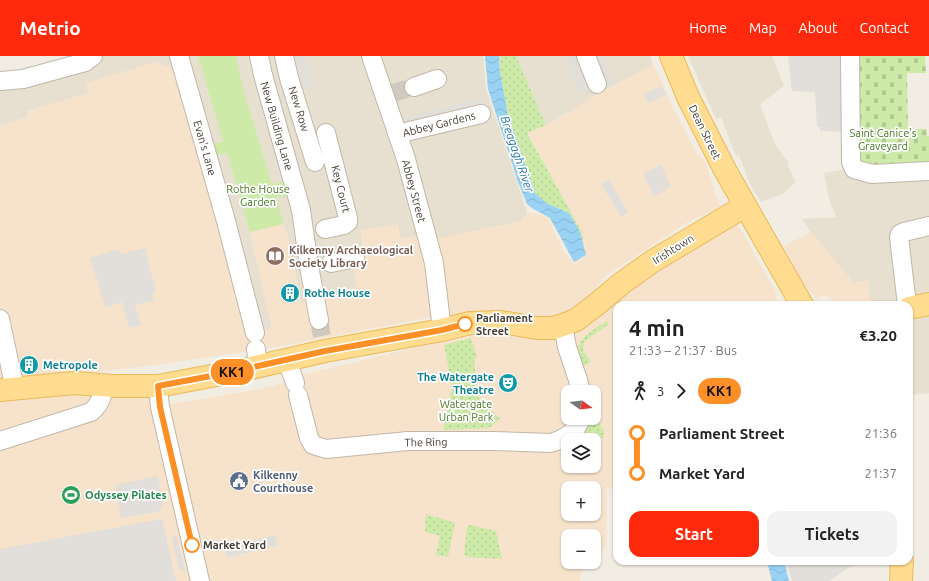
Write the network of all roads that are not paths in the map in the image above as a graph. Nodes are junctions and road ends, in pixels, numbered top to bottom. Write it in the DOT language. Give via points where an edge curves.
graph roads {
  1 [pos="93,56"];
  2 [pos="180,56"];
  3 [pos="259,56"];
  4 [pos="284,56"];
  5 [pos="371,56"];
  6 [pos="586,56"];
  7 [pos="671,56"];
  8 [pos="850,56"];
  9 [pos="437,78"];
  10 [pos="0,81"];
  11 [pos="597,84"];
  12 [pos="414,87"];
  13 [pos="481,114"];
  14 [pos="326,133"];
  15 [pos="397,134"];
  16 [pos="315,162"];
  17 [pos="929,171"];
  18 [pos="745,206"];
  19 [pos="929,226"];
  20 [pos="313,232"];
  21 [pos="355,258"];
  22 [pos="318,265"];
  23 [pos="800,301"];
  24 [pos="907,301"];
  25 [pos="929,304"];
  26 [pos="913,307"];
  27 [pos="0,319"];
  28 [pos="563,325"];
  29 [pos="442,330"];
  30 [pos="322,336"];
  31 [pos="256,350"];
  32 [pos="287,360"];
  33 [pos="104,385"];
  34 [pos="579,385"];
  35 [pos="158,386"];
  36 [pos="7,390"];
  37 [pos="577,425"];
  38 [pos="0,441"];
  39 [pos="902,565"];
  40 [pos="200,581"];
  41 [pos="901,581"];
  1 -- 10 [label="street" via="85,62 24,79"];
  2 -- 31 [label="street, Evan's Lane" via="226,221"];
  3 -- 20 [label="street, New Building Lane" via="301,210"];
  4 -- 16 [label="street, New Row"];
  5 -- 15 [label="street, Abbey Street" via="387,95"];
  6 -- 11 [label="street"];
  7 -- 18 [label="main road, Dean Street" via="691,104"];
  8 -- 17 [label="street" via="851,162 854,169 872,174"];
  9 -- 12 [label="street"];
  13 -- 15 [label="street, Abbey Gardens"];
  14 -- 20 [label="street, Key Court" via="348,222"];
  15 -- 29 [label="street, Abbey Street" via="434,263"];
  18 -- 23 [label="main road, Dean Street"];
  18 -- 28 [label="main road, Irishtown" via="653,261 576,320"];
  19 -- 24 [label="street" via="904,232 899,237"];
  20 -- 22 [label="street, New Building Lane"];
  21 -- 22 [label="street"];
  22 -- 30 [label="street, New Building Lane"];
  25 -- 26 [label="main road"];
  27 -- 36 [label="street"];
  28 -- 29 [label="main road, Irishtown" via="537,328 484,322"];
  28 -- 34 [label="street"];
  29 -- 30 [label="main road"];
  30 -- 32 [label="main road"];
  31 -- 32 [label="main road"];
  31 -- 35 [label="main road"];
  32 -- 37 [label="street, The Ring" via="309,438 313,445 326,448 408,441 551,443 573,432"];
  33 -- 35 [label="main road"];
  33 -- 36 [label="main road" via="74,383"];
  33 -- 38 [label="street" via="101,401 91,412"];
  35 -- 40 [label="street" via="162,415"];
  39 -- 41 [label="main road"];
}
